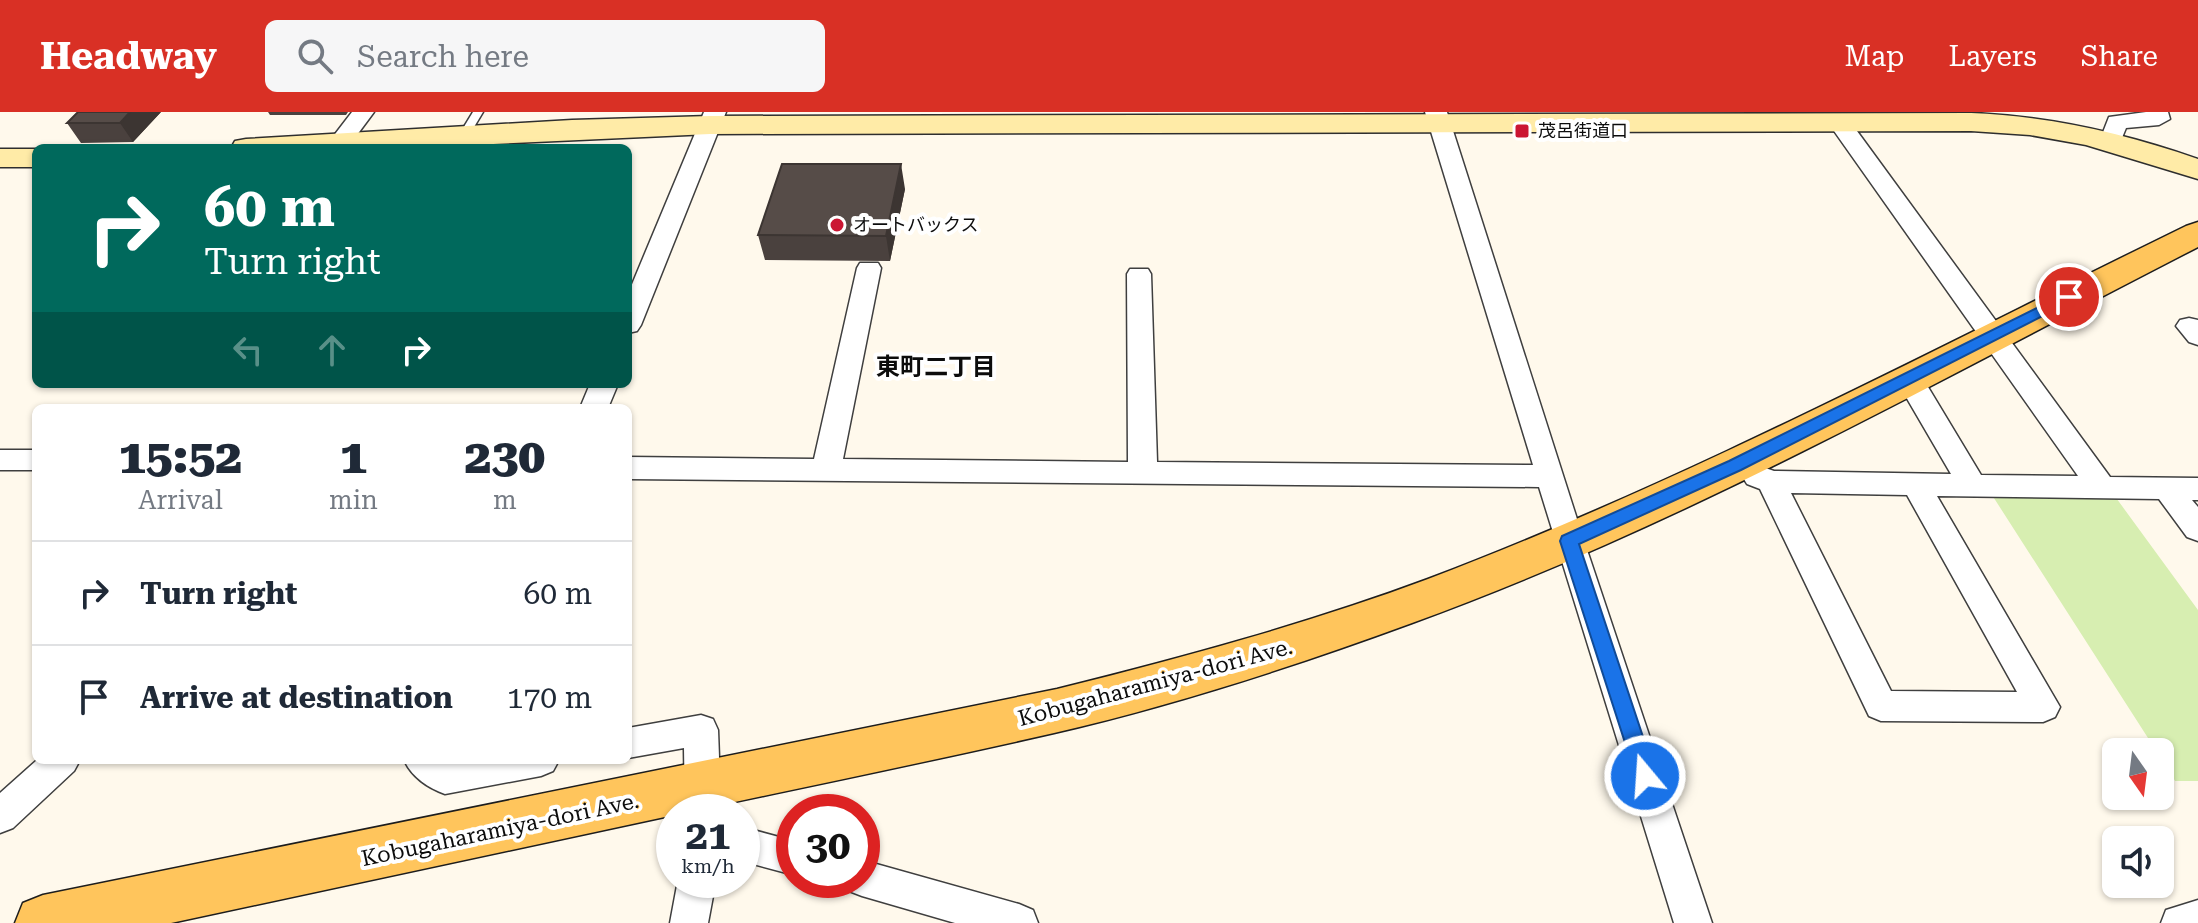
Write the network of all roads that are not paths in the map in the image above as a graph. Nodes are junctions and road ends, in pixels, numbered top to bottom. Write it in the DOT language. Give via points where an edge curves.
graph roads {
  1 [pos="363,112"];
  2 [pos="2157,112"];
  3 [pos="1438,117"];
  4 [pos="1883,117"];
  5 [pos="712,118"];
  6 [pos="834,118"];
  7 [pos="1838,121"];
  8 [pos="471,124"];
  9 [pos="2111,140"];
  10 [pos="340,142"];
  11 [pos="309,144"];
  12 [pos="0,158"];
  13 [pos="32,158"];
  14 [pos="2198,170"];
  15 [pos="2198,233"];
  16 [pos="869,268"];
  17 [pos="1139,274"];
  18 [pos="632,315"];
  19 [pos="1992,335"];
  20 [pos="1909,378"];
  21 [pos="0,460"];
  22 [pos="32,460"];
  23 [pos="632,468"];
  24 [pos="826,470"];
  25 [pos="1143,472"];
  26 [pos="1753,474"];
  27 [pos="1551,476"];
  28 [pos="1971,483"];
  29 [pos="1915,484"];
  30 [pos="2101,486"];
  31 [pos="2167,488"];
  32 [pos="2198,489"];
  33 [pos="2198,529"];
  34 [pos="1569,541"];
  35 [pos="632,742"];
  36 [pos="58,764"];
  37 [pos="474,764"];
  38 [pos="440,766"];
  39 [pos="702,794"];
  40 [pos="726,794"];
  41 [pos="656,809"];
  42 [pos="0,816"];
  43 [pos="880,887"];
  44 [pos="694,898"];
  45 [pos="924,910"];
  46 [pos="2198,919"];
  47 [pos="43,923"];
  48 [pos="689,923"];
  49 [pos="1019,923"];
  50 [pos="1693,923"];
  51 [pos="2180,923"];
  1 -- 10 [label="street"];
  2 -- 9 [label="street" via="2159,119 2117,122"];
  3 -- 6 [label="street"];
  3 -- 7 [label="street"];
  3 -- 27 [label="street"];
  4 -- 7 [label="street"];
  4 -- 9 [label="street" via="2041,125"];
  5 -- 6 [label="street"];
  5 -- 8 [label="street"];
  5 -- 18 [label="street"];
  7 -- 19 [label="street"];
  8 -- 10 [label="street"];
  9 -- 14 [label="street"];
  10 -- 11 [label="street"];
  12 -- 13 [label="street"];
  15 -- 19 [label="main road, Kobugaharamiya-dori Ave."];
  16 -- 24 [label="street"];
  17 -- 25 [label="street"];
  19 -- 20 [label="main road, Kobugaharamiya-dori Ave."];
  19 -- 30 [label="street"];
  20 -- 26 [label="main road, Kobugaharamiya-dori Ave."];
  20 -- 28 [label="street"];
  21 -- 22 [label="street"];
  23 -- 24 [label="street"];
  24 -- 25 [label="street"];
  25 -- 27 [label="street"];
  26 -- 29 [label="street"];
  26 -- 29 [label="street" via="1881,706 2043,707"];
  26 -- 34 [label="main road, Kobugaharamiya-dori Ave."];
  27 -- 34 [label="street"];
  28 -- 29 [label="street"];
  28 -- 30 [label="street"];
  30 -- 31 [label="street"];
  31 -- 32 [label="street"];
  31 -- 33 [label="street"];
  34 -- 40 [label="main road, Kobugaharamiya-dori Ave." via="1444,592 1206,672"];
  34 -- 50 [label="street"];
  35 -- 39 [label="street" via="701,730"];
  36 -- 42 [label="street"];
  37 -- 38 [label="street"];
  41 -- 47 [label="main road, Kobugaharamiya-dori Ave."];
  43 -- 45 [label="street"];
  44 -- 48 [label="street"];
  45 -- 49 [label="street"];
  46 -- 51 [label="street"];
}
